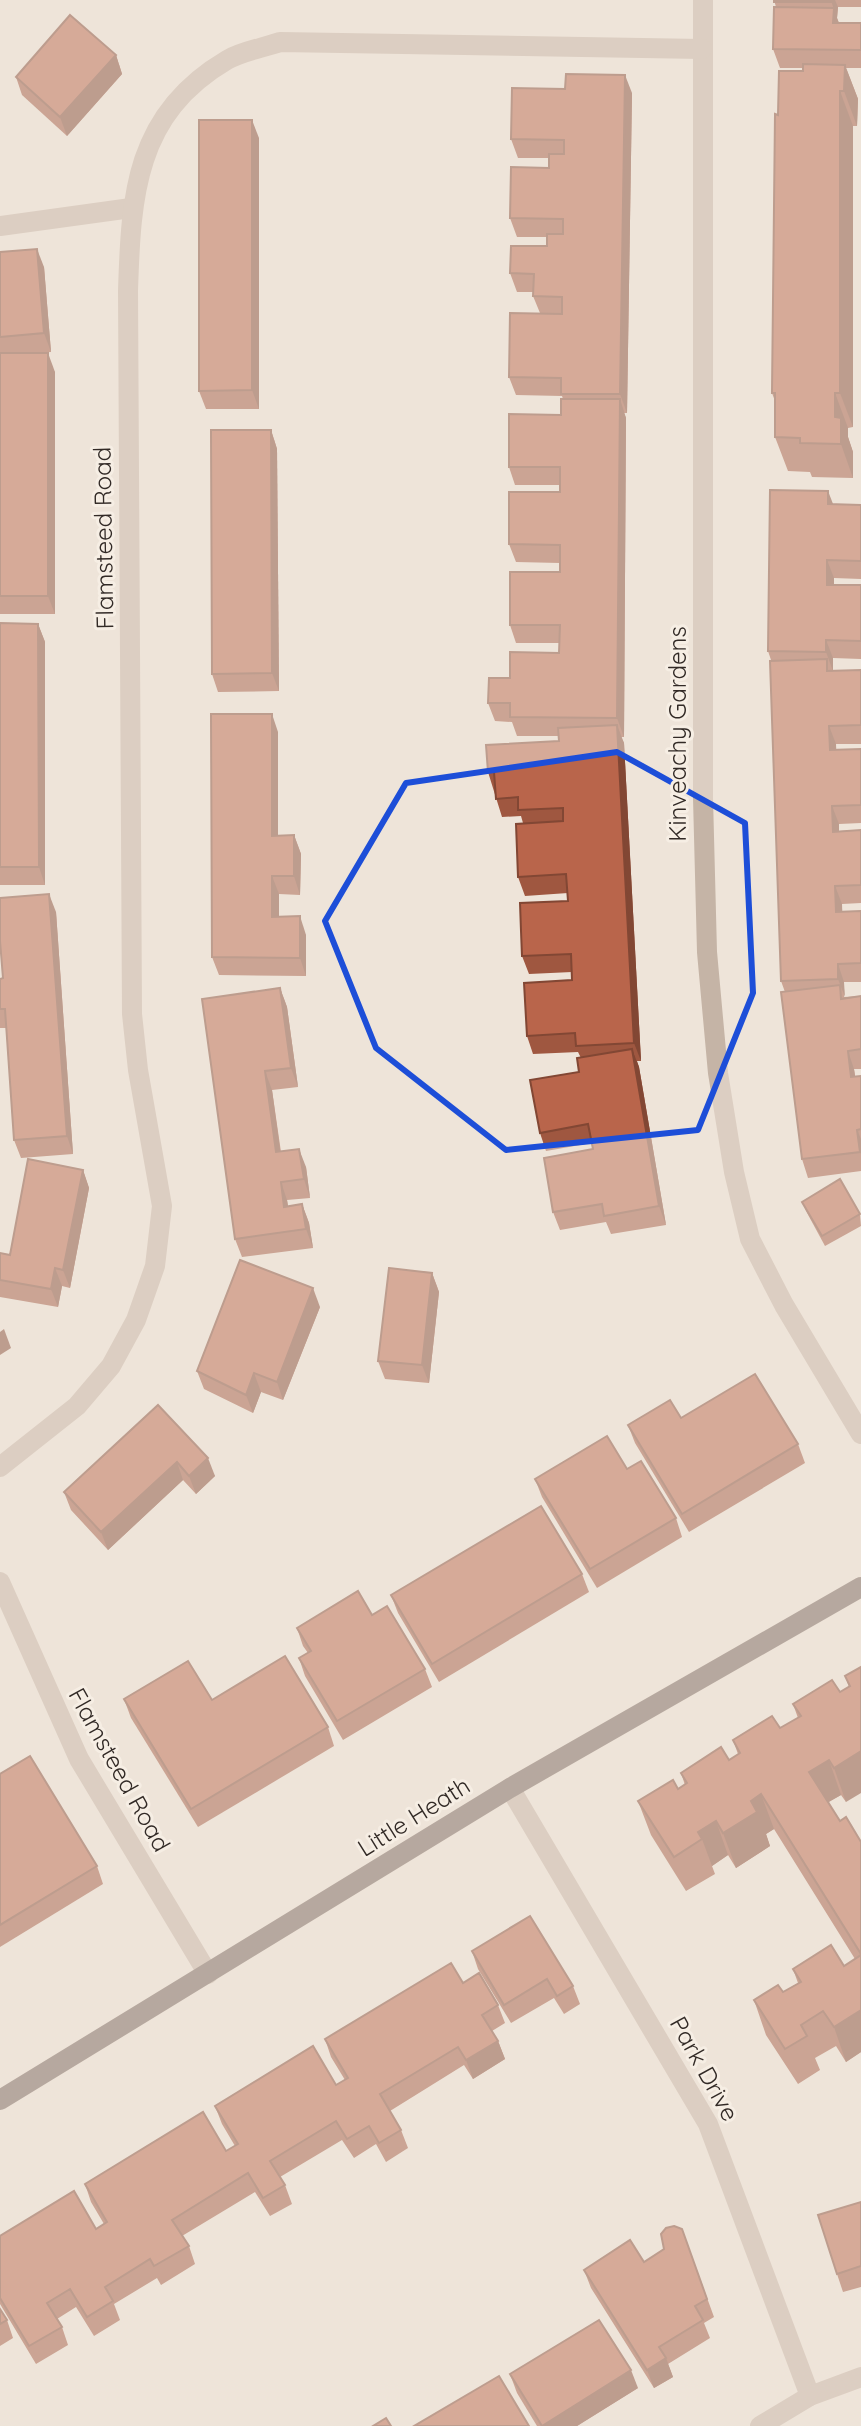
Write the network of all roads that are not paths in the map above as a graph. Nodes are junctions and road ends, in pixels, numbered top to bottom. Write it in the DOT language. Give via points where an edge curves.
graph roads {
  1 [pos="703,0"];
  2 [pos="702,49"];
  3 [pos="131,208"];
  4 [pos="0,226"];
  5 [pos="861,1434"];
  6 [pos="0,1467"];
  7 [pos="0,1582"];
  8 [pos="859,1592"];
  9 [pos="510,1788"];
  10 [pos="208,1974"];
  11 [pos="0,2100"];
  12 [pos="861,2377"];
  13 [pos="810,2396"];
  14 [pos="760,2426"];
  1 -- 2 [label="street, Kinveachy Gardens"];
  2 -- 3 [label="street, Flamsteed Road" via="280,42 229,58 184,92 148,143"];
  2 -- 5 [label="street, Kinveachy Gardens" via="703,798 707,952 718,1073 750,1239"];
  3 -- 4 [label="street"];
  3 -- 6 [label="street, Flamsteed Road" via="132,1014 162,1206 155,1266 136,1320 111,1366 77,1406"];
  7 -- 10 [label="street, Flamsteed Road" via="79,1759"];
  8 -- 9 [label="main road, Little Heath"];
  9 -- 10 [label="main road, Little Heath"];
  9 -- 13 [label="street, Park Drive" via="708,2124"];
  10 -- 11 [label="main road, Little Heath"];
  12 -- 13 [label="street"];
  13 -- 14 [label="street"];
}
